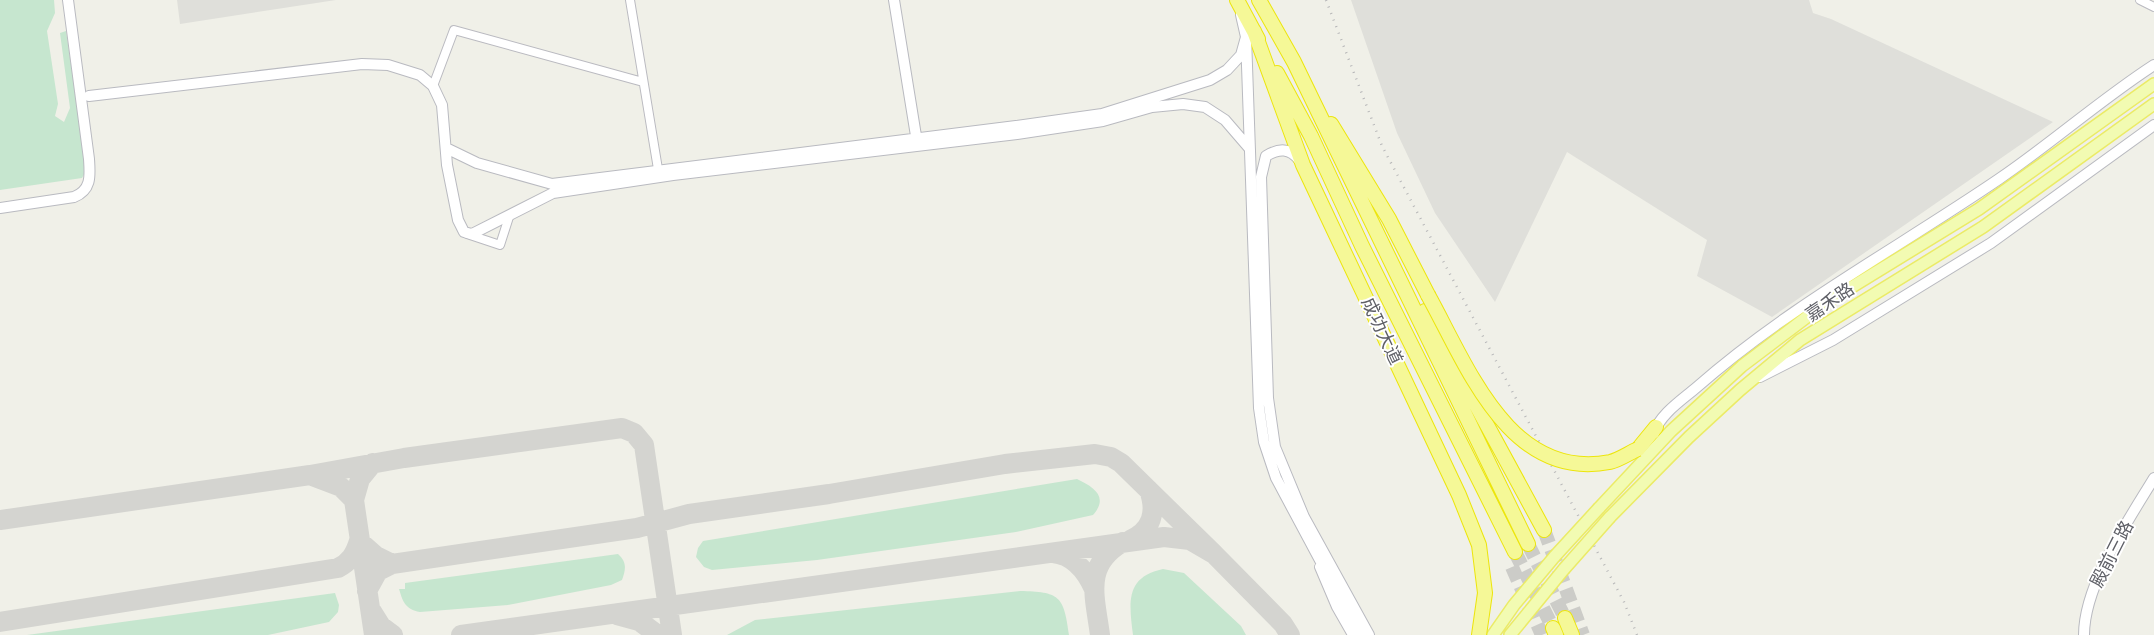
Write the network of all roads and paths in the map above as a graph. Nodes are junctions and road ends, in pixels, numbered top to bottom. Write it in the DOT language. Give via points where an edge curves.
graph roads {
  1 [pos="68,0"];
  2 [pos="630,0"];
  3 [pos="894,0"];
  4 [pos="1237,0"];
  5 [pos="1258,0"];
  6 [pos="2140,0"];
  7 [pos="2154,7"];
  8 [pos="1250,34"];
  9 [pos="1294,62"];
  10 [pos="2154,65"];
  11 [pos="644,82"];
  12 [pos="2154,84"];
  13 [pos="432,86"];
  14 [pos="89,96"];
  15 [pos="2154,104"];
  16 [pos="1317,113"];
  17 [pos="2154,125"];
  18 [pos="917,141"];
  19 [pos="446,148"];
  20 [pos="1250,149"];
  21 [pos="1303,165"];
  22 [pos="658,170"];
  23 [pos="0,208"];
  24 [pos="509,217"];
  25 [pos="467,234"];
  26 [pos="1800,340"];
  27 [pos="1832,340"];
  28 [pos="1743,347"];
  29 [pos="1767,347"];
  30 [pos="1748,384"];
  31 [pos="1656,427"];
  32 [pos="1642,453"];
  33 [pos="2154,478"];
  34 [pos="1544,530"];
  35 [pos="1304,533"];
  36 [pos="1528,544"];
  37 [pos="1512,557"];
  38 [pos="1565,618"];
  39 [pos="1352,635"];
  40 [pos="1360,635"];
  41 [pos="1369,635"];
  42 [pos="1479,635"];
  43 [pos="1493,635"];
  44 [pos="1510,635"];
  45 [pos="1572,635"];
  46 [pos="2084,635"];
  1 -- 23 [label="main road" via="90,180 87,187 74,197"];
  2 -- 11 [label="street"];
  3 -- 18 [label="main road"];
  4 -- 8 [label="highway, 成功大道"];
  5 -- 9 [label="highway"];
  6 -- 7 [label="street"];
  8 -- 18 [label="main road" via="1241,55 1227,70 1210,80 1102,114"];
  8 -- 20 [label="main road"];
  8 -- 21 [label="highway, 成功大道"];
  8 -- 37 [label="highway, 成功大道" via="1311,136"];
  9 -- 16 [label="highway"];
  9 -- 32 [label="highway, bridge" via="1389,219 1486,400 1502,423 1537,451 1577,463 1611,462"];
  10 -- 28 [label="main road" via="1999,179 1820,293"];
  11 -- 13 [label="street" via="454,30"];
  11 -- 22 [label="street"];
  12 -- 29 [label="main road, 嘉禾路" via="1979,209 1824,304"];
  13 -- 14 [label="main road" via="420,75 388,66 362,64"];
  13 -- 19 [label="main road" via="442,105"];
  15 -- 26 [label="main road, 嘉禾路" via="1983,227"];
  16 -- 34 [label="highway"];
  16 -- 36 [label="highway"];
  17 -- 27 [label="main road" via="1991,243"];
  18 -- 20 [label="main road" via="1103,121 1152,107 1183,104 1205,107 1225,120"];
  18 -- 22 [label="main road"];
  18 -- 24 [label="main road" via="554,193"];
  19 -- 22 [label="main road" via="477,163 552,184"];
  19 -- 25 [label="main road" via="458,220"];
  20 -- 35 [label="main road" via="1259,408 1264,442 1276,478"];
  21 -- 41 [label="main road" via="1294,152 1274,151 1266,156 1260,177 1268,398 1275,447 1304,517"];
  21 -- 42 [label="highway, 成功大道" via="1459,495 1479,545 1484,593"];
  24 -- 25 [label="main road" via="478,233"];
  24 -- 25 [label="street" via="500,245"];
  26 -- 27 [label="main road"];
  26 -- 30 [label="main road, 嘉禾路"];
  27 -- 30 [label="main road"];
  28 -- 29 [label="main road"];
  28 -- 31 [label="main road" via="1670,410"];
  29 -- 32 [label="main road, 嘉禾路"];
  30 -- 44 [label="main road, 嘉禾路, bridge" via="1689,437 1610,517"];
  31 -- 32 [label="highway"];
  32 -- 43 [label="main road, 嘉禾路, bridge" via="1599,508 1554,556"];
  33 -- 46 [label="main road, 殿前三路" via="2093,588"];
  35 -- 39 [label="street"];
  35 -- 40 [label="main road"];
  38 -- 45 [label="highway"];
}
